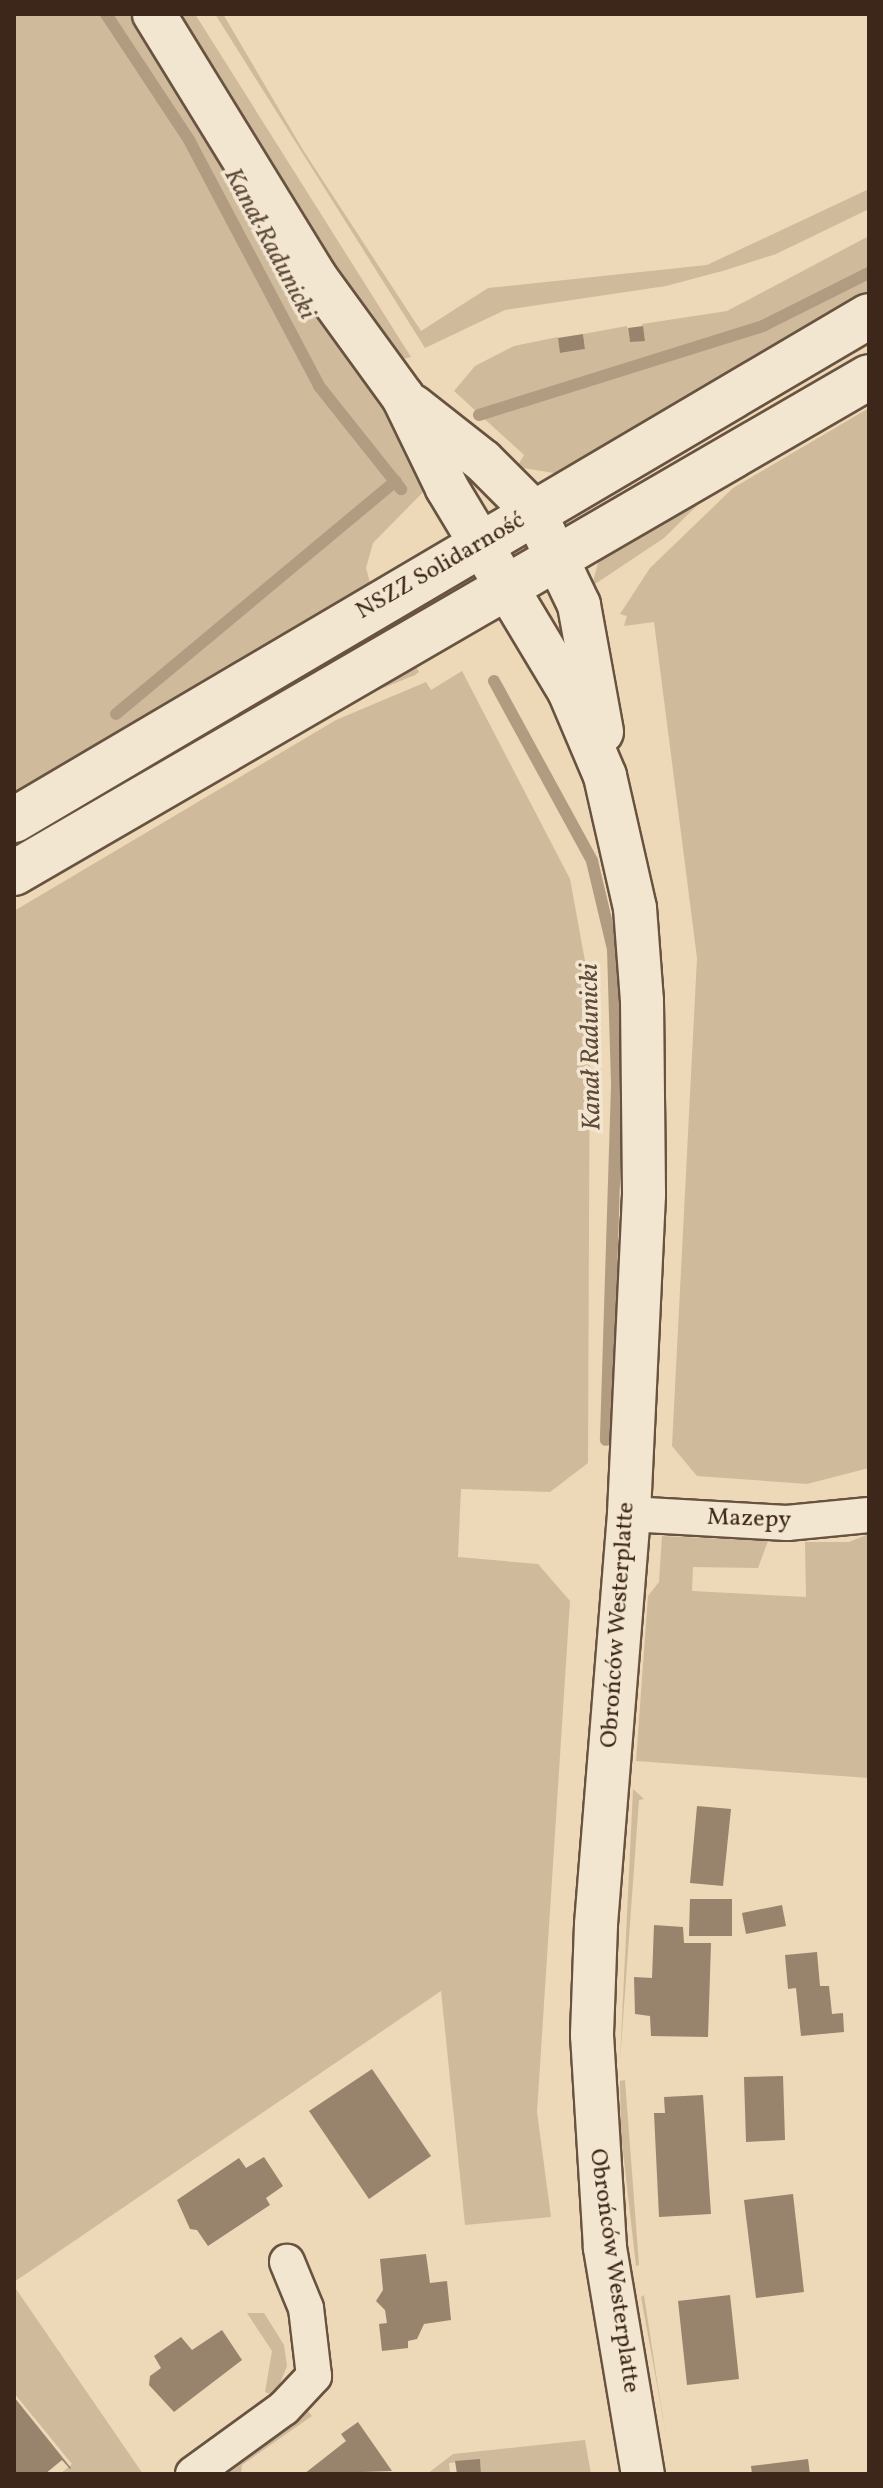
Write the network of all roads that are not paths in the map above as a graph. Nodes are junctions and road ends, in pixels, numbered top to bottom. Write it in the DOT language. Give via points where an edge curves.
graph roads {
  1 [pos="154,14"];
  2 [pos="869,316"];
  3 [pos="869,377"];
  4 [pos="403,397"];
  5 [pos="535,513"];
  6 [pos="481,544"];
  7 [pos="561,560"];
  8 [pos="509,590"];
  9 [pos="605,776"];
  10 [pos="14,820"];
  11 [pos="14,873"];
  12 [pos="629,1514"];
  13 [pos="869,1515"];
  14 [pos="287,2262"];
  15 [pos="193,2474"];
  16 [pos="643,2474"];
  1 -- 4 [label="street, Obrońców Westerplatte" via="315,276"];
  2 -- 5 [label="main road, NSZZ Solidarność"];
  3 -- 7 [label="main road"];
  4 -- 5 [label="street, Obrońców Westerplatte" via="483,461"];
  4 -- 6 [label="street, Obrońców Westerplatte"];
  5 -- 6 [label="main road, NSZZ Solidarność"];
  5 -- 7 [label="street, Obrońców Westerplatte"];
  6 -- 8 [label="street, Obrońców Westerplatte"];
  6 -- 10 [label="main road, NSZZ Solidarność"];
  7 -- 8 [label="main road"];
  7 -- 9 [label="street, Obrońców Westerplatte" via="579,605 596,683"];
  8 -- 9 [label="street, Obrońców Westerplatte" via="569,691"];
  8 -- 11 [label="main road"];
  9 -- 12 [label="street, Obrońców Westerplatte" via="635,908 642,1001 644,1195"];
  12 -- 13 [label="street, Mazepy" via="787,1523"];
  12 -- 16 [label="street, Obrońców Westerplatte" via="596,1925 593,2118 605,2248"];
  14 -- 15 [label="street" via="306,2308 314,2376 284,2408"];
}
